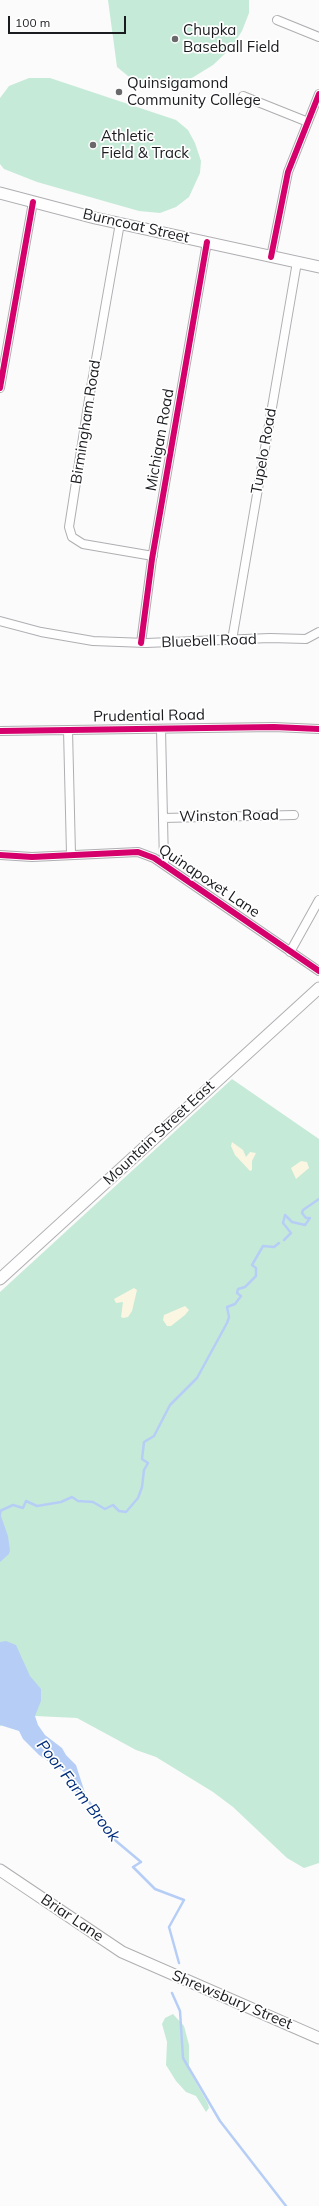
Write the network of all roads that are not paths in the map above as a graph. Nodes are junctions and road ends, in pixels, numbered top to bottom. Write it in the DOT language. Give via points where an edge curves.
graph roads {
  1 [pos="277,20"];
  2 [pos="319,37"];
  3 [pos="319,94"];
  4 [pos="243,96"];
  5 [pos="308,122"];
  6 [pos="0,193"];
  7 [pos="33,202"];
  8 [pos="120,223"];
  9 [pos="207,242"];
  10 [pos="271,257"];
  11 [pos="297,262"];
  12 [pos="319,267"];
  13 [pos="0,388"];
  14 [pos="153,556"];
  15 [pos="0,621"];
  16 [pos="319,632"];
  17 [pos="232,640"];
  18 [pos="141,643"];
  19 [pos="162,729"];
  20 [pos="319,729"];
  21 [pos="68,730"];
  22 [pos="0,731"];
  23 [pos="294,815"];
  24 [pos="163,818"];
  25 [pos="71,854"];
  26 [pos="0,856"];
  27 [pos="164,864"];
  28 [pos="319,900"];
  29 [pos="290,952"];
  30 [pos="319,972"];
  31 [pos="319,988"];
  32 [pos="0,1279"];
  33 [pos="0,1870"];
  34 [pos="145,1963"];
  35 [pos="319,2038"];
  1 -- 2 [label="street"];
  3 -- 5 [label="street"];
  4 -- 5 [label="street"];
  5 -- 10 [label="street" via="288,172"];
  6 -- 7 [label="main road, Burncoat Street"];
  7 -- 8 [label="main road, Burncoat Street"];
  7 -- 13 [label="street"];
  8 -- 9 [label="main road, Burncoat Street"];
  8 -- 14 [label="street, Birmingham Road" via="69,526 72,537 83,544"];
  9 -- 10 [label="main road, Burncoat Street"];
  9 -- 14 [label="street, Michigan Road"];
  10 -- 11 [label="main road, Burncoat Street"];
  11 -- 12 [label="main road, Burncoat Street"];
  11 -- 17 [label="street, Tupelo Road"];
  14 -- 18 [label="street, Michigan Road"];
  15 -- 18 [label="street, Bluebell Road" via="93,641"];
  16 -- 17 [label="street, Bluebell Road" via="306,639"];
  17 -- 18 [label="street, Bluebell Road"];
  19 -- 20 [label="street, Prudential Road"];
  19 -- 21 [label="street, Prudential Road"];
  19 -- 24 [label="street"];
  21 -- 22 [label="street, Prudential Road"];
  21 -- 25 [label="street"];
  23 -- 24 [label="street, Winston Road"];
  24 -- 27 [label="street"];
  25 -- 26 [label="street, Quinapoxet Lane"];
  25 -- 27 [label="street, Quinapoxet Lane" via="138,852"];
  27 -- 29 [label="street, Quinapoxet Lane"];
  28 -- 29 [label="street"];
  29 -- 30 [label="street, Quinapoxet Lane"];
  31 -- 32 [label="main road, Mountain Street East"];
  33 -- 34 [label="main road, Briar Lane" via="94,1935"];
  34 -- 35 [label="main road, Shrewsbury Street"];
}
